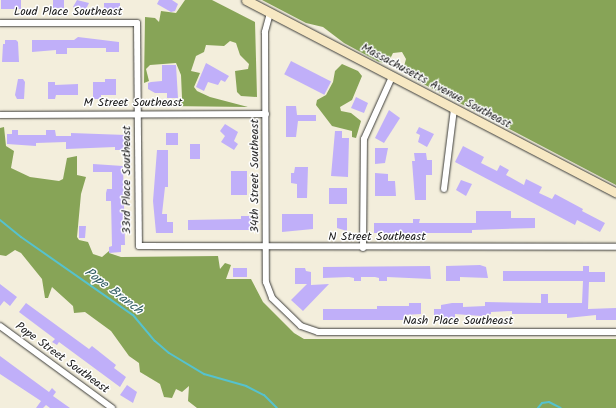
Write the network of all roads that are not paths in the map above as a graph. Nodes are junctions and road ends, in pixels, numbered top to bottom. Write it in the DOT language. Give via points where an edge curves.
graph roads {
  1 [pos="246,0"];
  2 [pos="270,13"];
  3 [pos="0,23"];
  4 [pos="137,23"];
  5 [pos="392,77"];
  6 [pos="454,109"];
  7 [pos="138,114"];
  8 [pos="266,114"];
  9 [pos="0,115"];
  10 [pos="444,189"];
  11 [pos="616,193"];
  12 [pos="139,246"];
  13 [pos="616,247"];
  14 [pos="266,248"];
  15 [pos="363,248"];
  16 [pos="0,326"];
  17 [pos="301,326"];
  18 [pos="616,332"];
  19 [pos="112,408"];
  1 -- 2 [label="street, Massachusetts Avenue Southeast"];
  2 -- 5 [label="street, Massachusetts Avenue Southeast"];
  2 -- 8 [label="street, 34th Street Southeast" via="265,32"];
  3 -- 4 [label="street, Loud Place Southeast"];
  4 -- 7 [label="street, 33rd Place Southeast"];
  5 -- 6 [label="street, Massachusetts Avenue Southeast"];
  5 -- 15 [label="street" via="364,139"];
  6 -- 10 [label="street"];
  6 -- 11 [label="street, Massachusetts Avenue Southeast"];
  7 -- 8 [label="street, M Street Southeast"];
  7 -- 9 [label="street, M Street Southeast"];
  7 -- 12 [label="street, 33rd Place Southeast"];
  8 -- 14 [label="street, 34th Street Southeast"];
  12 -- 14 [label="street, N Street Southeast"];
  13 -- 15 [label="street, N Street Southeast"];
  14 -- 15 [label="street, N Street Southeast"];
  14 -- 17 [label="street, 34th Street Southeast" via="268,292"];
  16 -- 19 [label="street, Pope Street Southeast"];
  17 -- 18 [label="street, Nash Place Southeast" via="318,332"];
}
